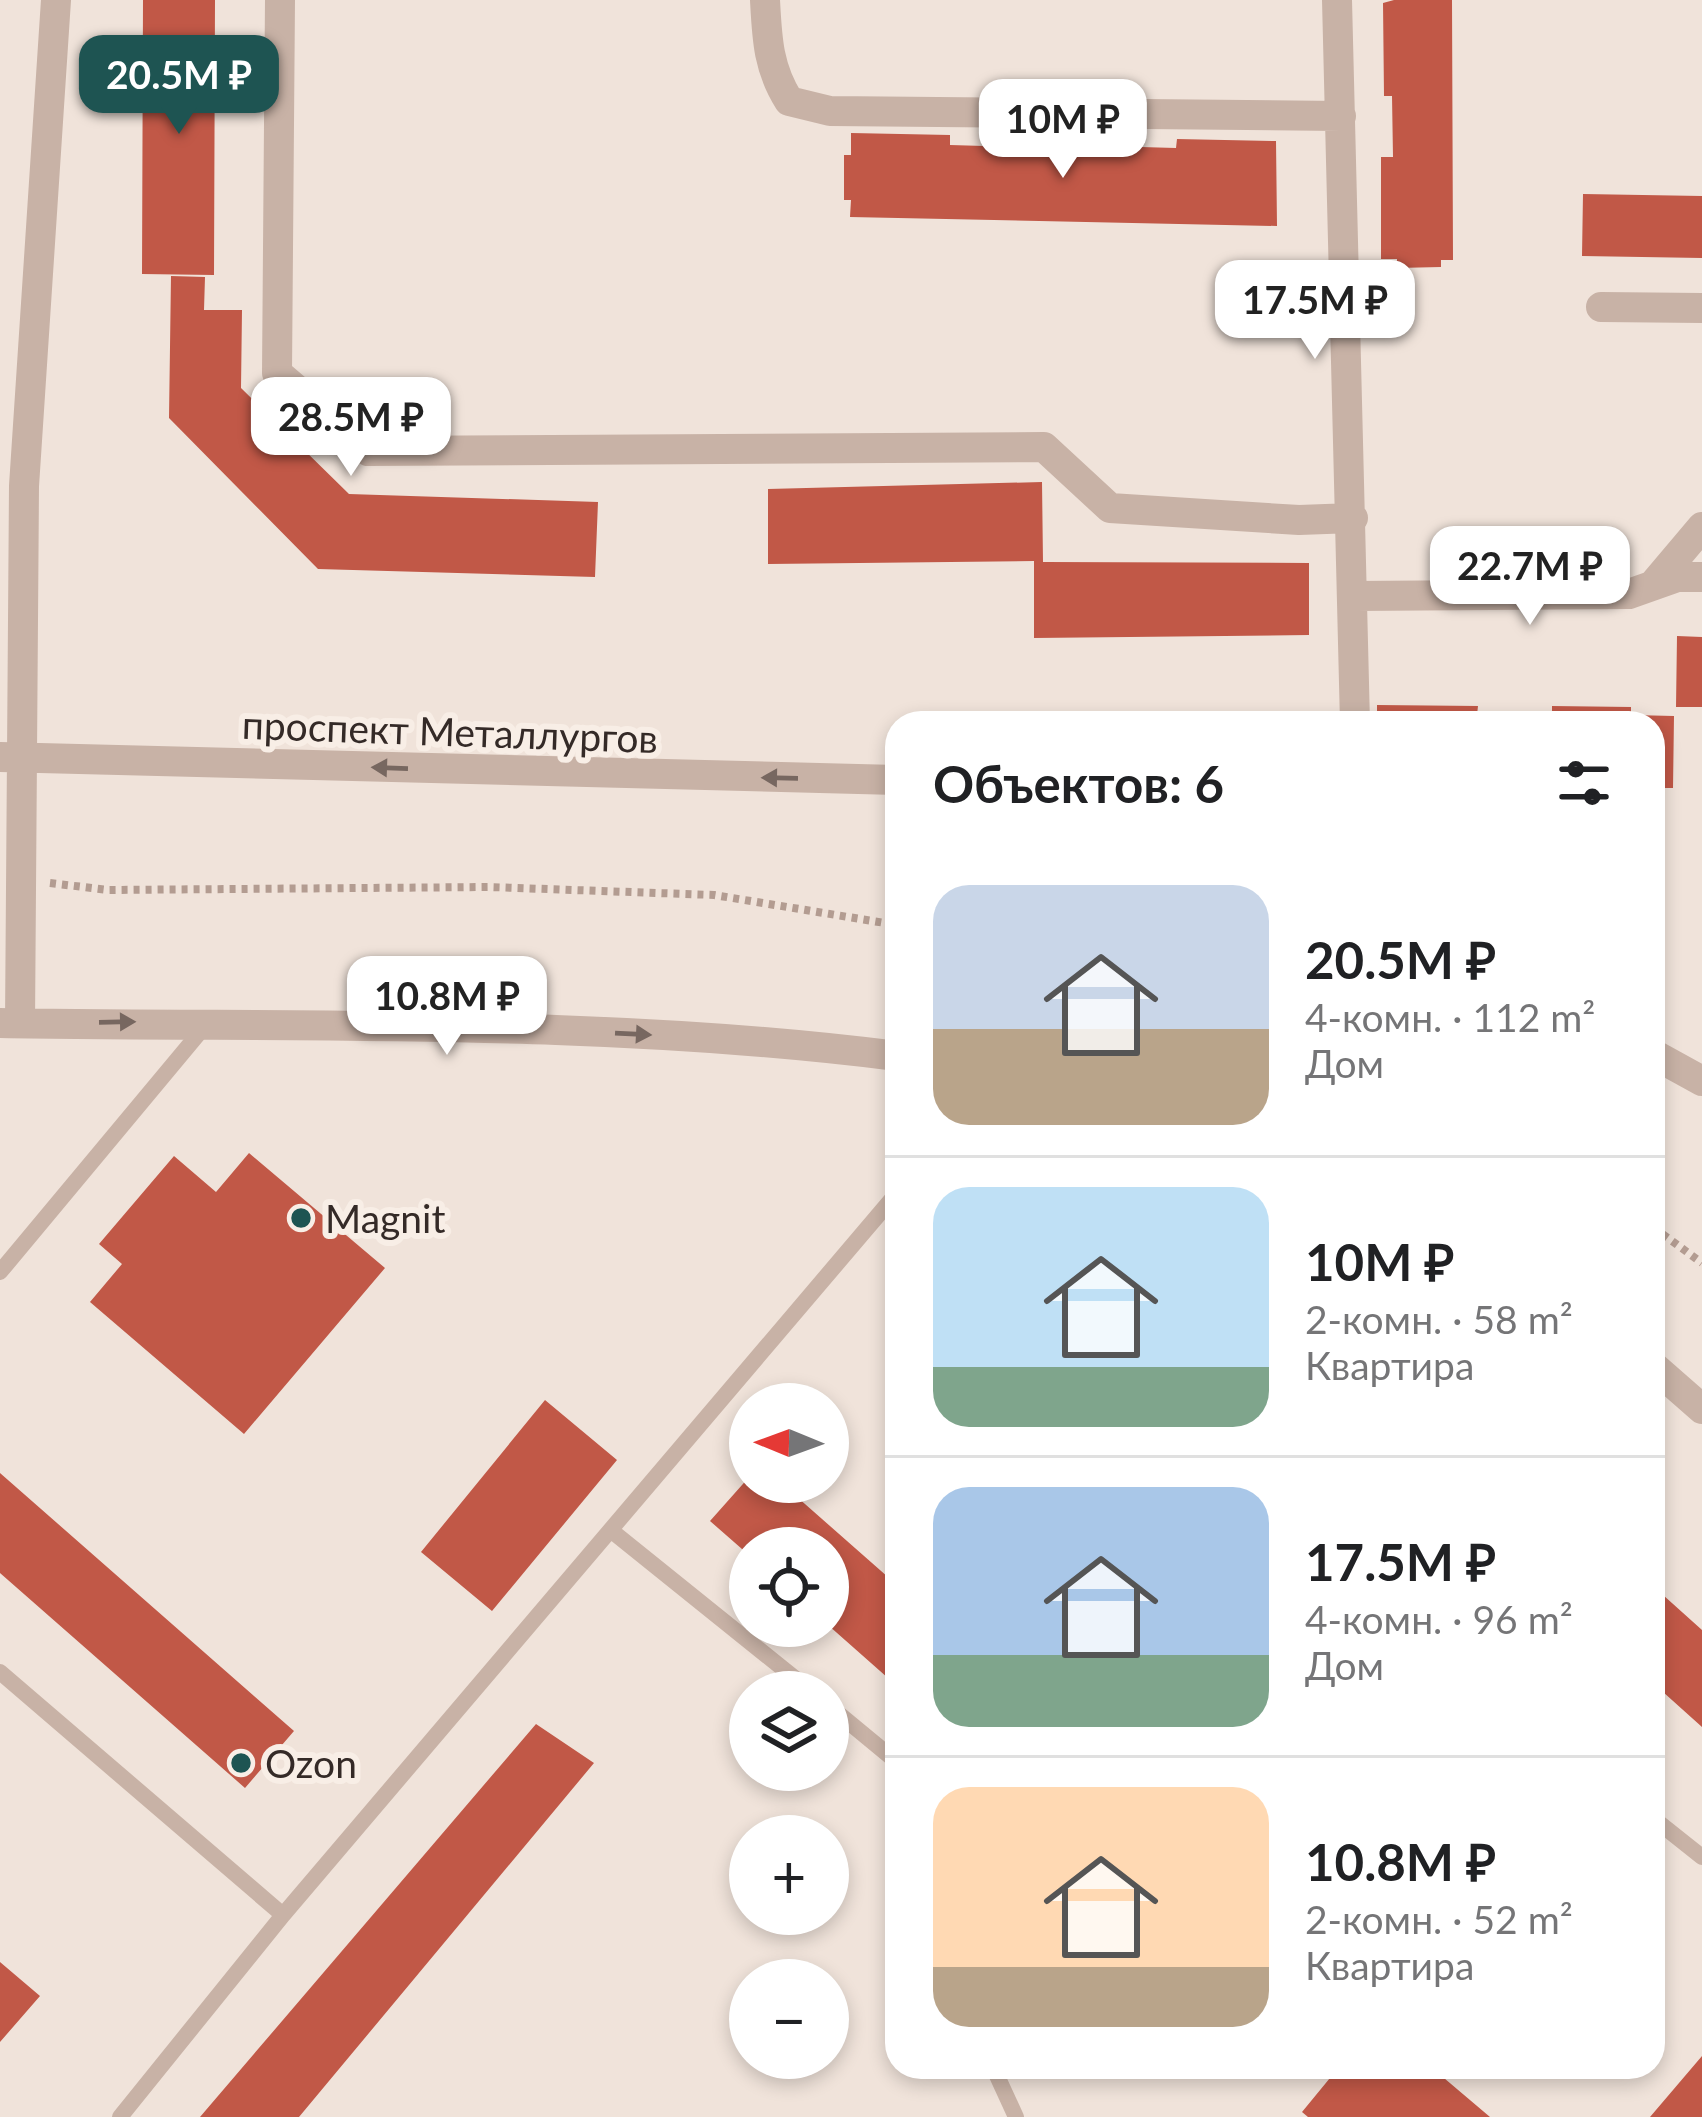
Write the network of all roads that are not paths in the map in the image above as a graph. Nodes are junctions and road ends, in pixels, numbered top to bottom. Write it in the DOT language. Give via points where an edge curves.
graph roads {
  1 [pos="56,0"];
  2 [pos="280,0"];
  3 [pos="765,0"];
  4 [pos="1337,0"];
  5 [pos="1341,116"];
  6 [pos="1601,307"];
  7 [pos="1702,308"];
  8 [pos="1353,518"];
  9 [pos="1702,527"];
  10 [pos="1702,578"];
  11 [pos="1653,585"];
  12 [pos="1355,596"];
  13 [pos="1355,711"];
  14 [pos="12,757"];
  15 [pos="885,780"];
  16 [pos="209,1021"];
  17 [pos="10,1023"];
  18 [pos="885,1055"];
  19 [pos="1665,1061"];
  20 [pos="1702,1081"];
  21 [pos="885,1206"];
  22 [pos="0,1272"];
  23 [pos="1665,1377"];
  24 [pos="1702,1409"];
  25 [pos="614,1532"];
  26 [pos="786,1671"];
  27 [pos="0,1672"];
  28 [pos="849,1722"];
  29 [pos="885,1752"];
  30 [pos="1665,1827"];
  31 [pos="1702,1856"];
  32 [pos="283,1915"];
  33 [pos="999,2079"];
  34 [pos="120,2117"];
  35 [pos="1016,2117"];
  1 -- 14 [label="street"];
  2 -- 8 [label="street" via="278,373 368,451 1044,447 1110,508"];
  3 -- 5 [label="street" via="776,80 789,101 830,111"];
  4 -- 5 [label="street"];
  5 -- 8 [label="street"];
  6 -- 7 [label="street"];
  8 -- 12 [label="street"];
  9 -- 11 [label="street"];
  10 -- 11 [label="street"];
  11 -- 12 [label="street" via="1629,594"];
  12 -- 13 [label="street"];
  15 -- 14 [label="street, проспект Металлургов, one-way"];
  14 -- 17 [label="street" via="25,880"];
  17 -- 16 [label="street, one-way"];
  16 -- 18 [label="street, one-way" via="774,1041"];
  16 -- 22 [label="lane"];
  19 -- 20 [label="street"];
  21 -- 25 [label="lane"];
  23 -- 24 [label="street"];
  25 -- 26 [label="lane"];
  25 -- 32 [label="lane"];
  27 -- 32 [label="lane"];
  28 -- 29 [label="lane"];
  30 -- 31 [label="lane"];
  32 -- 34 [label="lane"];
  33 -- 35 [label="lane"];
}
